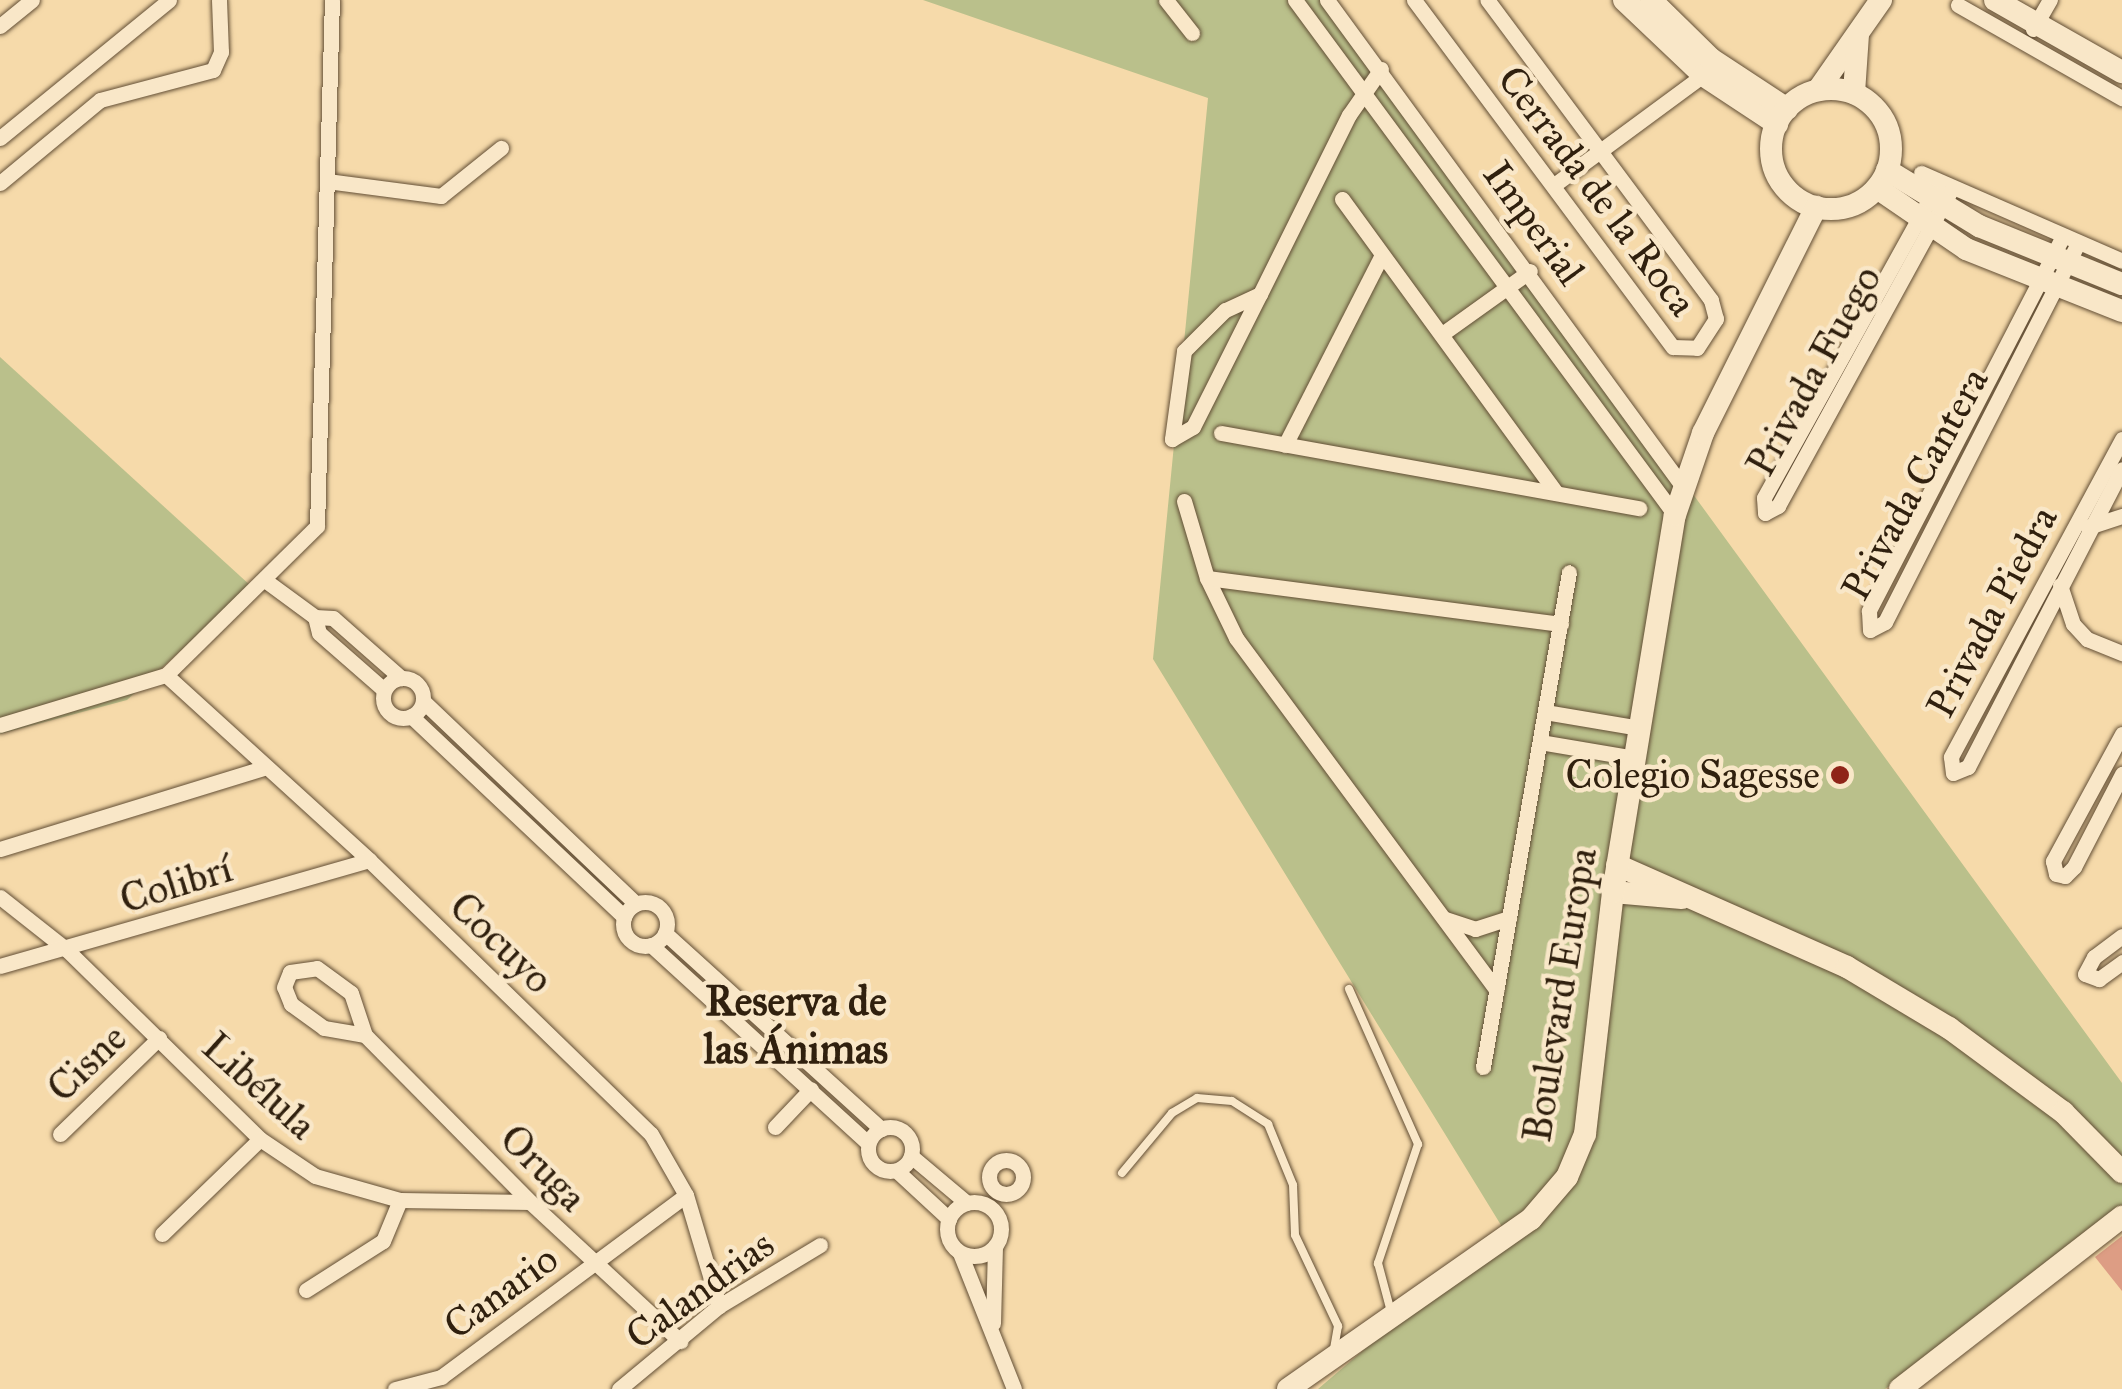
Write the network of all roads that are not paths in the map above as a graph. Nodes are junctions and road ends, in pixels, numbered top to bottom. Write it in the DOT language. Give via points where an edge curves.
graph roads {
  1 [pos="32,0"];
  2 [pos="169,0"];
  3 [pos="219,0"];
  4 [pos="332,0"];
  5 [pos="1166,0"];
  6 [pos="1296,0"];
  7 [pos="1327,0"];
  8 [pos="1414,0"];
  9 [pos="1488,0"];
  10 [pos="1624,0"];
  11 [pos="1651,0"];
  12 [pos="1881,0"];
  13 [pos="1995,0"];
  14 [pos="2050,0"];
  15 [pos="1958,5"];
  16 [pos="2027,23"];
  17 [pos="0,26"];
  18 [pos="1858,32"];
  19 [pos="1192,33"];
  20 [pos="1679,42"];
  21 [pos="1381,69"];
  22 [pos="1710,69"];
  23 [pos="2122,72"];
  24 [pos="1818,90"];
  25 [pos="1854,93"];
  26 [pos="1366,94"];
  27 [pos="2122,98"];
  28 [pos="1782,116"];
  29 [pos="0,138"];
  30 [pos="501,148"];
  31 [pos="1600,151"];
  32 [pos="1921,173"];
  33 [pos="1882,179"];
  34 [pos="0,182"];
  35 [pos="327,182"];
  36 [pos="1554,186"];
  37 [pos="1342,199"];
  38 [pos="1934,204"];
  39 [pos="1816,207"];
  40 [pos="2066,251"];
  41 [pos="1382,255"];
  42 [pos="2122,261"];
  43 [pos="1530,270"];
  44 [pos="2122,284"];
  45 [pos="2050,286"];
  46 [pos="1508,290"];
  47 [pos="1260,294"];
  48 [pos="2122,311"];
  49 [pos="1866,328"];
  50 [pos="1442,334"];
  51 [pos="1980,400"];
  52 [pos="1996,406"];
  53 [pos="1221,432"];
  54 [pos="2122,438"];
  55 [pos="1285,445"];
  56 [pos="2122,469"];
  57 [pos="1683,488"];
  58 [pos="1556,493"];
  59 [pos="1184,501"];
  60 [pos="1639,508"];
  61 [pos="1923,510"];
  62 [pos="1675,515"];
  63 [pos="2122,516"];
  64 [pos="1939,517"];
  65 [pos="2093,524"];
  66 [pos="2071,536"];
  67 [pos="2056,561"];
  68 [pos="1570,572"];
  69 [pos="1207,578"];
  70 [pos="266,580"];
  71 [pos="2061,588"];
  72 [pos="315,617"];
  73 [pos="1560,624"];
  74 [pos="2122,653"];
  75 [pos="1999,666"];
  76 [pos="166,676"];
  77 [pos="2014,676"];
  78 [pos="400,678"];
  79 [pos="384,690"];
  80 [pos="422,701"];
  81 [pos="1545,712"];
  82 [pos="411,716"];
  83 [pos="0,725"];
  84 [pos="1640,728"];
  85 [pos="1540,742"];
  86 [pos="2120,743"];
  87 [pos="1635,758"];
  88 [pos="266,766"];
  89 [pos="2122,774"];
  90 [pos="516,792"];
  91 [pos="503,804"];
  92 [pos="0,849"];
  93 [pos="369,860"];
  94 [pos="1618,865"];
  95 [pos="1613,892"];
  96 [pos="0,896"];
  97 [pos="1682,898"];
  98 [pos="636,904"];
  99 [pos="624,917"];
  100 [pos="1441,918"];
  101 [pos="1509,918"];
  102 [pos="665,933"];
  103 [pos="2122,936"];
  104 [pos="650,945"];
  105 [pos="67,950"];
  106 [pos="2122,962"];
  107 [pos="0,966"];
  108 [pos="1349,989"];
  109 [pos="1496,990"];
  110 [pos="365,1035"];
  111 [pos="159,1038"];
  112 [pos="788,1040"];
  113 [pos="774,1054"];
  114 [pos="1483,1067"];
  115 [pos="811,1089"];
  116 [pos="775,1127"];
  117 [pos="880,1129"];
  118 [pos="60,1134"];
  119 [pos="260,1139"];
  120 [pos="868,1143"];
  121 [pos="911,1156"];
  122 [pos="897,1170"];
  123 [pos="1122,1172"];
  124 [pos="2122,1172"];
  125 [pos="686,1195"];
  126 [pos="400,1200"];
  127 [pos="530,1202"];
  128 [pos="967,1203"];
  129 [pos="2122,1217"];
  130 [pos="949,1219"];
  131 [pos="162,1234"];
  132 [pos="820,1245"];
  133 [pos="995,1246"];
  134 [pos="960,1253"];
  135 [pos="595,1263"];
  136 [pos="306,1290"];
  137 [pos="718,1306"];
  138 [pos="1392,1315"];
  139 [pos="993,1327"];
  140 [pos="680,1341"];
  141 [pos="1332,1356"];
  142 [pos="395,1389"];
  143 [pos="619,1389"];
  144 [pos="1014,1389"];
  145 [pos="1288,1389"];
  146 [pos="1900,1389"];
  1 -- 17 [label="street"];
  2 -- 29 [label="street"];
  3 -- 34 [label="street" via="221,52 212,70 100,100"];
  4 -- 35 [label="street"];
  5 -- 19 [label="street"];
  6 -- 26 [label="street"];
  7 -- 21 [label="street, Imperial"];
  8 -- 36 [label="street, Cerrada de la Roca"];
  9 -- 31 [label="street, Cerrada de la Roca"];
  10 -- 20 [label="main road"];
  11 -- 20 [label="main road"];
  12 -- 18 [label="main road"];
  13 -- 16 [label="main road"];
  14 -- 16 [label="street"];
  15 -- 16 [label="street"];
  16 -- 23 [label="main road"];
  16 -- 27 [label="street"];
  18 -- 24 [label="main road"];
  18 -- 25 [label="main road"];
  20 -- 22 [label="main road"];
  21 -- 26 [label="street"];
  21 -- 43 [label="street, Imperial"];
  22 -- 28 [label="main road"];
  22 -- 31 [label="street"];
  24 -- 25 [label="main road"];
  24 -- 28 [label="main road"];
  25 -- 33 [label="main road" via="1882,117 1890,134"];
  26 -- 46 [label="street"];
  26 -- 47 [label="street" via="1349,115"];
  28 -- 39 [label="main road" via="1772,144 1778,174 1796,198"];
  30 -- 35 [label="street" via="440,196"];
  31 -- 36 [label="street"];
  31 -- 36 [label="street, Cerrada de la Roca" via="1711,300 1716,319 1697,348 1673,347"];
  32 -- 38 [label="street"];
  33 -- 38 [label="main road"];
  33 -- 39 [label="main road" via="1849,206"];
  35 -- 70 [label="street" via="317,526"];
  37 -- 41 [label="street"];
  38 -- 40 [label="main road"];
  38 -- 45 [label="main road"];
  38 -- 49 [label="street, Privada Fuego"];
  39 -- 57 [label="main road, Boulevard Europa" via="1726,384"];
  40 -- 42 [label="street"];
  40 -- 44 [label="main road"];
  40 -- 45 [label="street, Privada Cantera"];
  41 -- 50 [label="street"];
  41 -- 55 [label="street"];
  43 -- 46 [label="street"];
  43 -- 57 [label="street, Imperial"];
  45 -- 48 [label="main road"];
  45 -- 51 [label="street, Privada Cantera"];
  45 -- 52 [label="street, Privada Cantera"];
  46 -- 50 [label="street"];
  46 -- 62 [label="street"];
  47 -- 47 [label="street" via="1193,427 1172,439 1184,352 1225,310"];
  49 -- 49 [label="street, Privada Fuego" via="1764,498 1765,513 1778,506"];
  50 -- 58 [label="street"];
  51 -- 52 [label="street"];
  51 -- 61 [label="street, Privada Cantera"];
  52 -- 64 [label="street, Privada Cantera"];
  53 -- 55 [label="street"];
  54 -- 66 [label="street, Privada Piedra"];
  55 -- 58 [label="street"];
  56 -- 65 [label="street, Privada Piedra"];
  57 -- 62 [label="main road, Boulevard Europa"];
  58 -- 60 [label="street"];
  59 -- 69 [label="street"];
  61 -- 64 [label="street"];
  61 -- 64 [label="street, Privada Cantera" via="1870,611 1870,630 1885,622"];
  62 -- 84 [label="main road, Boulevard Europa"];
  63 -- 65 [label="street"];
  65 -- 66 [label="street"];
  65 -- 71 [label="street, Privada Piedra"];
  66 -- 67 [label="street, Privada Piedra"];
  67 -- 71 [label="street"];
  67 -- 75 [label="street, Privada Piedra"];
  68 -- 73 [label="street"];
  69 -- 73 [label="street"];
  69 -- 100 [label="street" via="1236,638"];
  70 -- 72 [label="street"];
  70 -- 76 [label="street"];
  71 -- 74 [label="street" via="2073,624 2087,639"];
  71 -- 77 [label="street, Privada Piedra"];
  72 -- 78 [label="street" via="333,618"];
  72 -- 79 [label="street" via="319,632"];
  73 -- 81 [label="street"];
  75 -- 77 [label="street"];
  75 -- 77 [label="street, Privada Piedra" via="1951,756 1953,773 1968,767"];
  76 -- 83 [label="street"];
  76 -- 88 [label="street, Cocuyo"];
  78 -- 79 [label="street"];
  78 -- 80 [label="street" via="417,684"];
  79 -- 82 [label="street" via="386,710"];
  80 -- 82 [label="street"];
  80 -- 90 [label="street"];
  81 -- 84 [label="street"];
  81 -- 85 [label="street"];
  82 -- 91 [label="street"];
  84 -- 87 [label="main road, Boulevard Europa"];
  85 -- 87 [label="street"];
  85 -- 101 [label="street"];
  86 -- 89 [label="street" via="2053,860 2056,874 2066,876 2074,866"];
  87 -- 94 [label="main road, Boulevard Europa"];
  88 -- 92 [label="street"];
  88 -- 93 [label="street, Cocuyo"];
  90 -- 91 [label="street"];
  90 -- 98 [label="street"];
  91 -- 99 [label="street"];
  93 -- 105 [label="street, Colibrí"];
  93 -- 125 [label="street, Cocuyo" via="651,1134"];
  94 -- 95 [label="main road, Boulevard Europa"];
  94 -- 97 [label="main road"];
  95 -- 97 [label="main road"];
  95 -- 138 [label="main road, Boulevard Europa" via="1586,1134 1567,1178 1532,1219"];
  96 -- 105 [label="street, Libélula"];
  97 -- 124 [label="main road" via="1846,968 1949,1028 2063,1112"];
  98 -- 99 [label="street"];
  98 -- 102 [label="street" via="658,906"];
  99 -- 104 [label="street" via="627,937"];
  100 -- 101 [label="street" via="1475,929"];
  100 -- 109 [label="street"];
  101 -- 109 [label="street"];
  102 -- 104 [label="street"];
  102 -- 112 [label="street"];
  103 -- 106 [label="street" via="2094,957 2085,974 2099,978"];
  104 -- 113 [label="street"];
  105 -- 107 [label="street, Colibrí"];
  105 -- 111 [label="street, Libélula"];
  108 -- 138 [label="lane" via="1418,1144 1378,1263"];
  109 -- 114 [label="street"];
  110 -- 110 [label="street" via="351,993 318,968 290,972 284,987 291,1004 324,1028"];
  110 -- 127 [label="street, Oruga"];
  111 -- 118 [label="street, Cisne"];
  111 -- 119 [label="street, Libélula"];
  112 -- 113 [label="street"];
  112 -- 117 [label="street"];
  113 -- 115 [label="street"];
  115 -- 116 [label="street"];
  115 -- 120 [label="street"];
  117 -- 120 [label="street"];
  117 -- 121 [label="street" via="907,1135"];
  119 -- 126 [label="street, Libélula" via="315,1176"];
  119 -- 131 [label="street"];
  120 -- 122 [label="street" via="872,1163"];
  121 -- 122 [label="street"];
  121 -- 128 [label="street"];
  122 -- 130 [label="street"];
  123 -- 141 [label="lane" via="1172,1113 1197,1098 1232,1101 1268,1124 1292,1186 1295,1236 1338,1326"];
  125 -- 135 [label="street, Canario"];
  125 -- 137 [label="street, Cocuyo"];
  126 -- 127 [label="street, Libélula"];
  126 -- 136 [label="street" via="382,1240"];
  127 -- 135 [label="street, Oruga"];
  128 -- 130 [label="street"];
  128 -- 133 [label="street" via="989,1197 1000,1223"];
  129 -- 146 [label="main road"];
  130 -- 134 [label="street" via="949,1239"];
  132 -- 137 [label="street, Calandrias"];
  133 -- 134 [label="street" via="975,1256"];
  133 -- 139 [label="street"];
  134 -- 139 [label="street"];
  135 -- 140 [label="street, Oruga"];
  135 -- 142 [label="street, Canario" via="441,1377"];
  137 -- 140 [label="street, Calandrias"];
  138 -- 141 [label="main road, Boulevard Europa"];
  139 -- 144 [label="street"];
  140 -- 143 [label="street, Calandrias"];
  141 -- 145 [label="main road, Boulevard Europa"];
}
